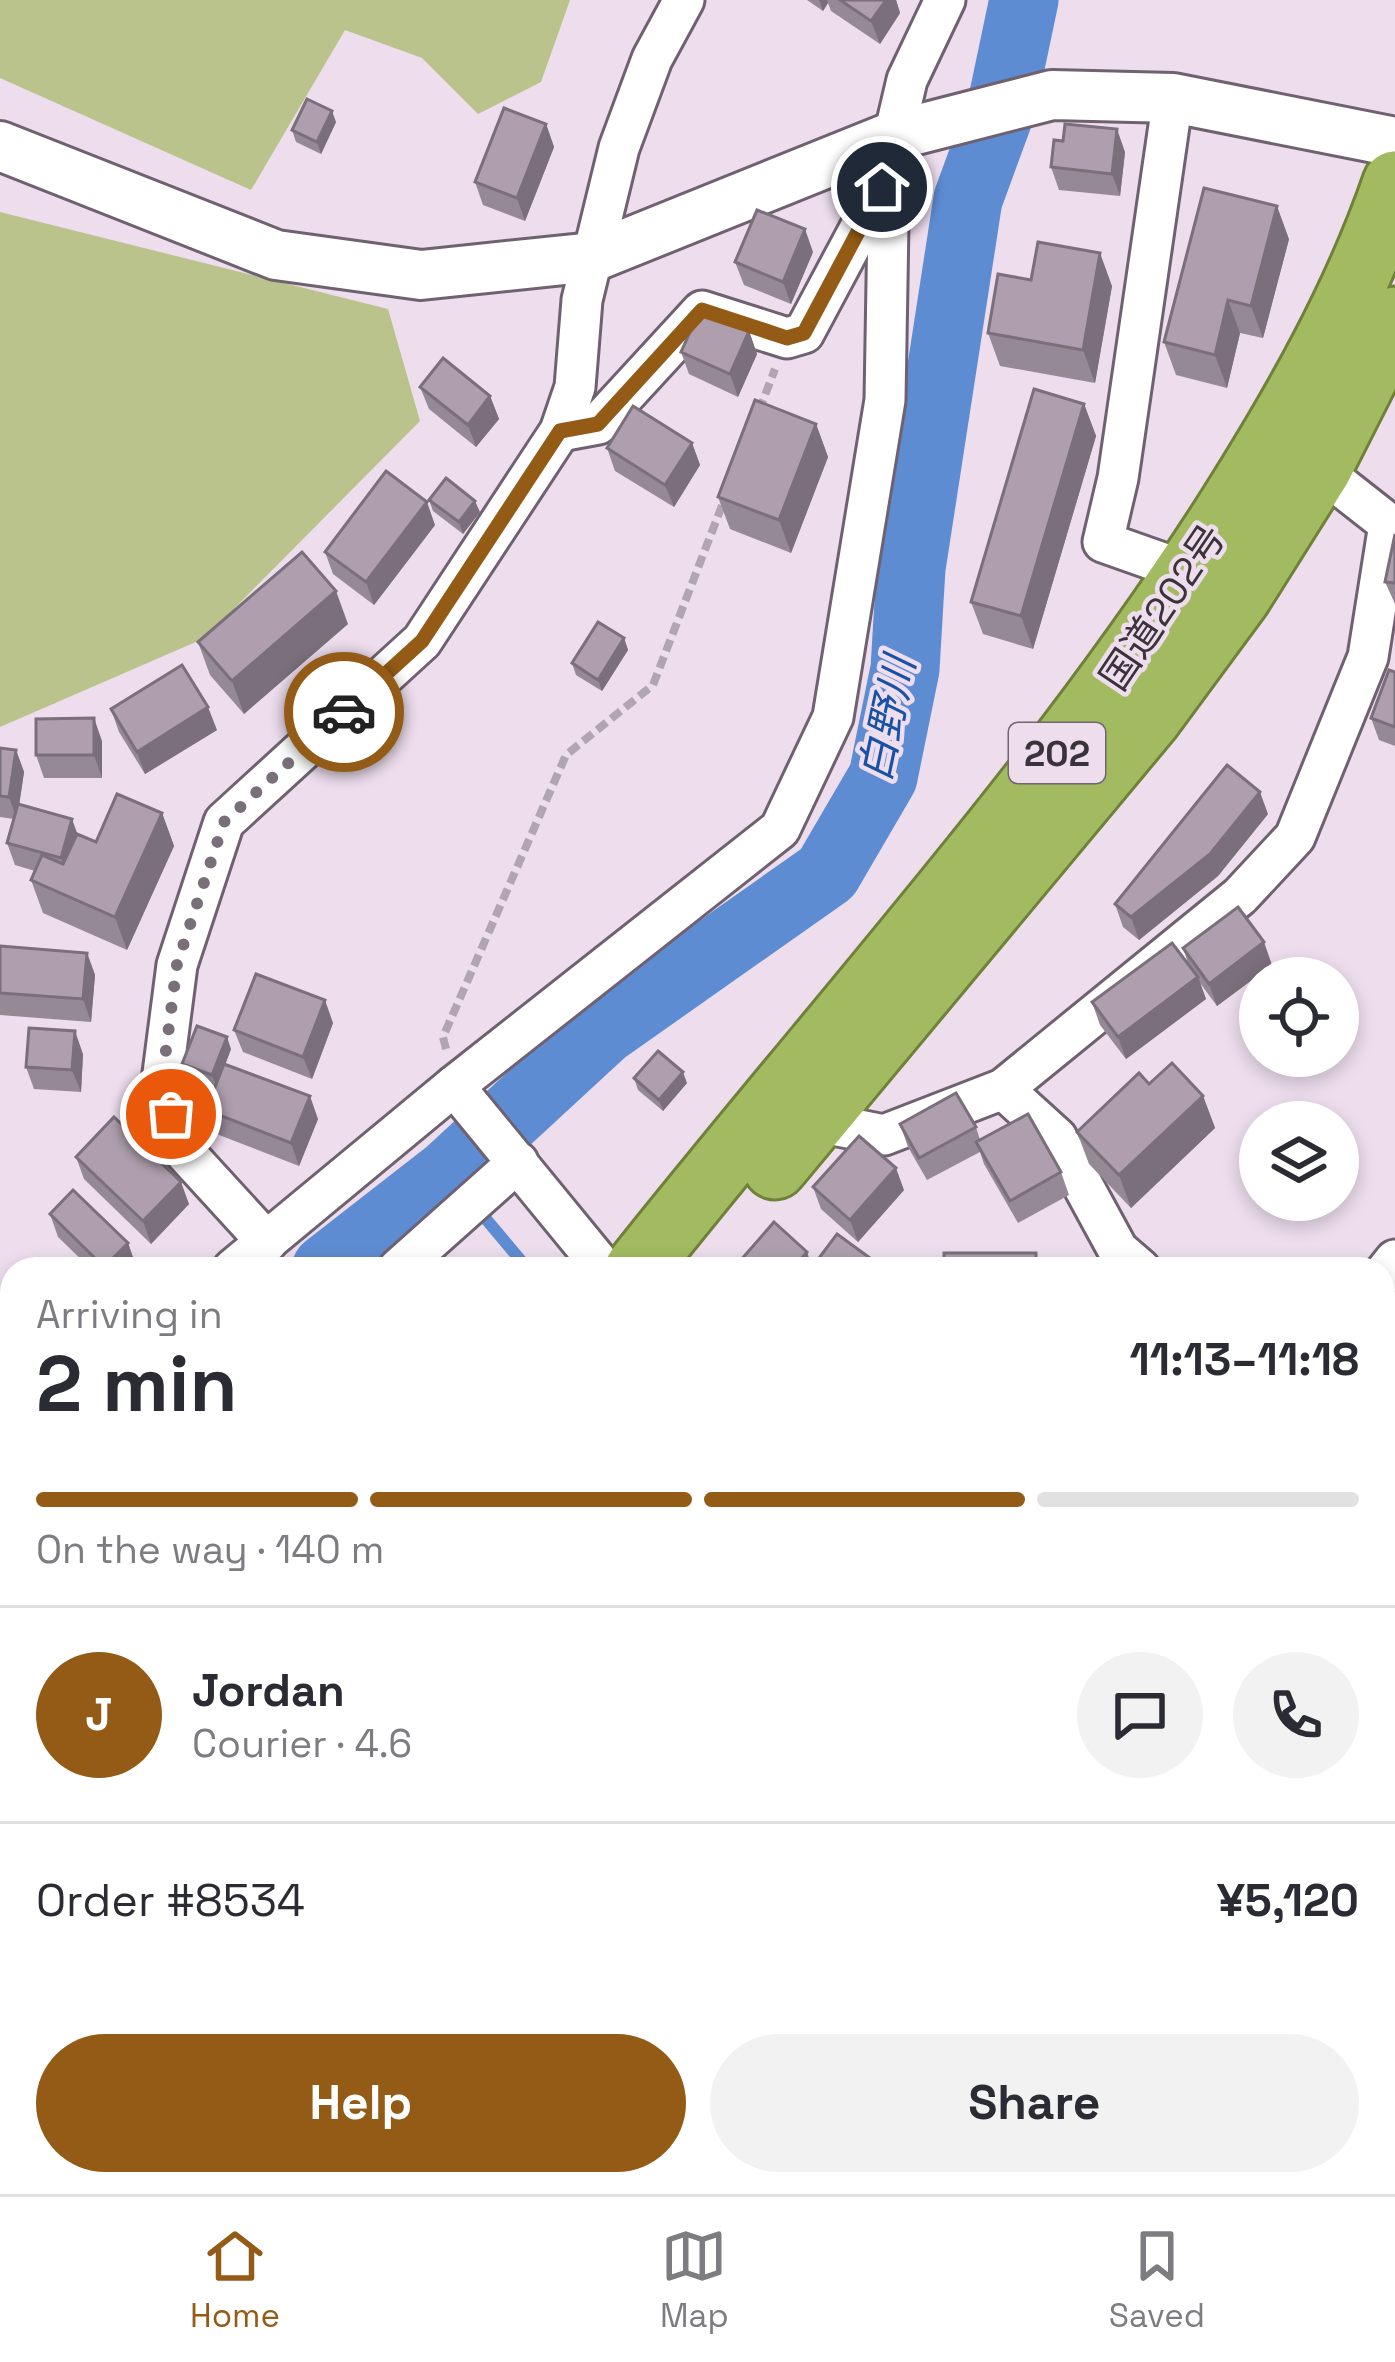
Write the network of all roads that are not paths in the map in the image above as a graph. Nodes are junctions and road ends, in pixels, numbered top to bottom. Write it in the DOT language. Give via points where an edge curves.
graph roads {
  1 [pos="684,0"];
  2 [pos="945,0"];
  3 [pos="1173,98"];
  4 [pos="896,135"];
  5 [pos="1395,142"];
  6 [pos="0,146"];
  7 [pos="1395,183"];
  8 [pos="882,187"];
  9 [pos="593,257"];
  10 [pos="1395,319"];
  11 [pos="560,431"];
  12 [pos="1319,469"];
  13 [pos="1188,572"];
  14 [pos="454,1086"];
  15 [pos="1004,1089"];
  16 [pos="813,1121"];
  17 [pos="509,1170"];
  18 [pos="266,1242"];
  19 [pos="248,1257"];
  20 [pos="411,1257"];
  21 [pos="592,1257"];
  22 [pos="647,1257"];
  23 [pos="699,1257"];
  24 [pos="1126,1257"];
  1 -- 9 [label="street" via="619,148"];
  2 -- 4 [label="street" via="907,80"];
  3 -- 4 [label="street" via="1052,95"];
  3 -- 5 [label="street"];
  3 -- 13 [label="street" via="1103,542"];
  4 -- 8 [label="street"];
  4 -- 9 [label="street"];
  6 -- 9 [label="street" via="275,256 421,275"];
  7 -- 13 [label="highway, 国道202号 / 202" via="1364,274"];
  8 -- 11 [label="street" via="804,333 787,338 702,310 598,424"];
  8 -- 14 [label="street" via="886,400 833,717 780,829"];
  9 -- 11 [label="street" via="575,387"];
  10 -- 12 [label="highway, 国道202号 / 202"];
  11 -- 18 [label="street" via="422,641 224,822 177,964 162,1081 180,1148"];
  12 -- 15 [label="street" via="1389,524 1369,656 1294,837 1240,896"];
  12 -- 16 [label="highway, 国道202号 / 202" via="1149,718"];
  13 -- 22 [label="highway, 国道202号 / 202" via="1012,810"];
  14 -- 17 [label="street"];
  14 -- 18 [label="street"];
  15 -- 16 [label="street" via="884,1135"];
  15 -- 24 [label="street" via="1057,1138"];
  16 -- 23 [label="highway, 国道202号 / 202"];
  17 -- 20 [label="street"];
  17 -- 21 [label="street"];
  18 -- 19 [label="street"];
}
